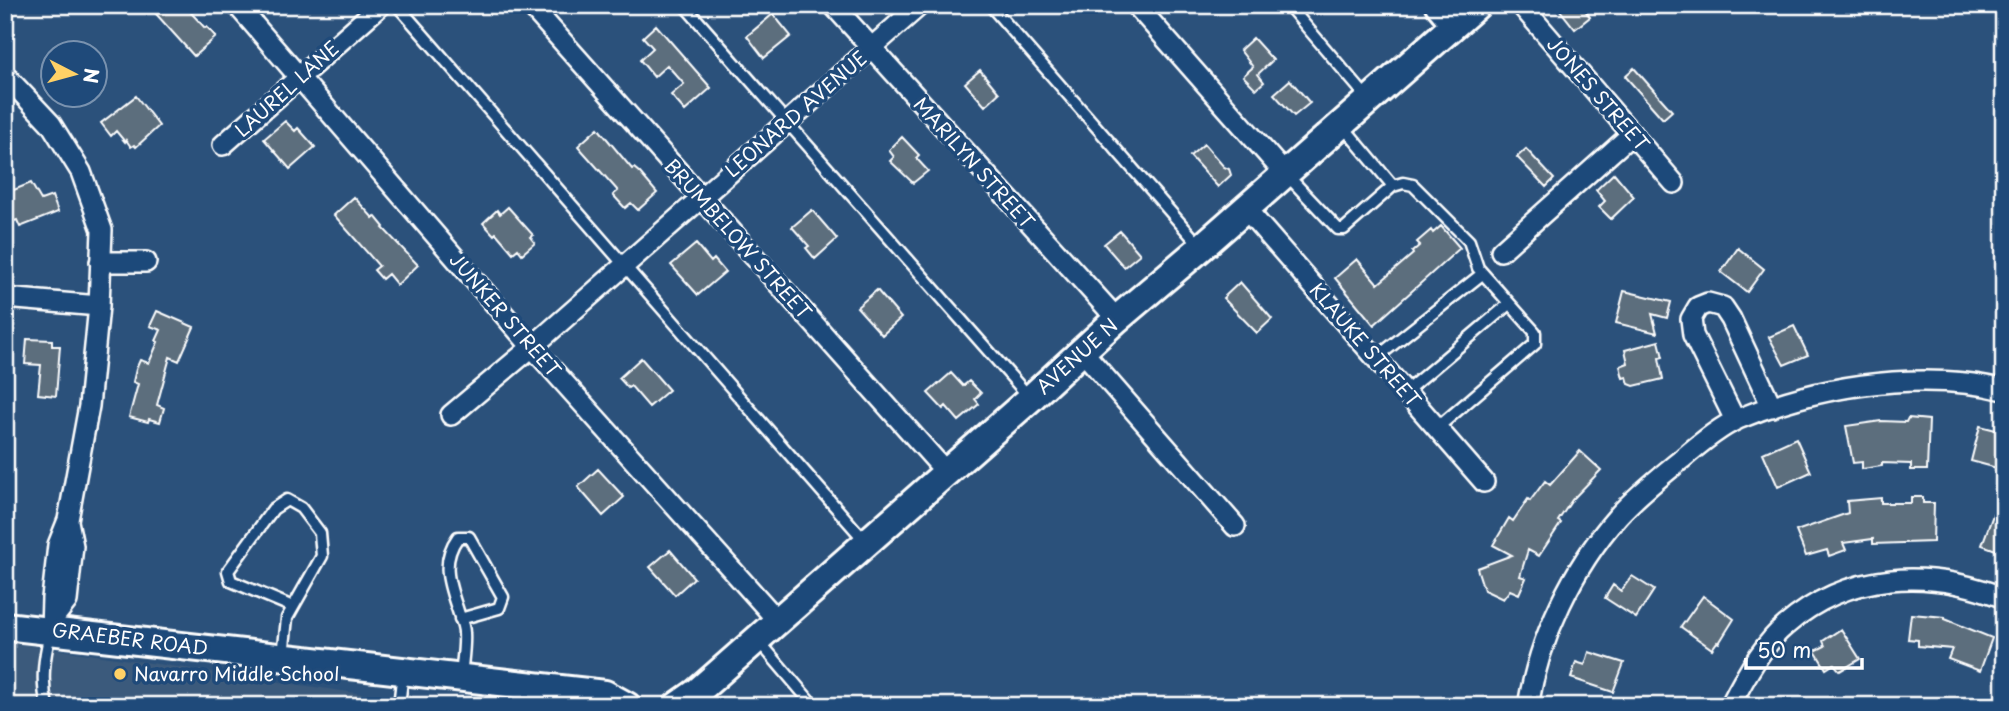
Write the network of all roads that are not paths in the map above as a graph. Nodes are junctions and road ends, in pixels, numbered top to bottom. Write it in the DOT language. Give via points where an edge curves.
graph roads {
  1 [pos="237,5"];
  2 [pos="381,5"];
  3 [pos="397,5"];
  4 [pos="530,5"];
  5 [pos="684,5"];
  6 [pos="833,5"];
  7 [pos="920,5"];
  8 [pos="990,5"];
  9 [pos="1136,5"];
  10 [pos="1288,5"];
  11 [pos="1476,5"];
  12 [pos="1521,5"];
  13 [pos="1447,15"];
  14 [pos="871,48"];
  15 [pos="5,75"];
  16 [pos="300,78"];
  17 [pos="1369,100"];
  18 [pos="787,122"];
  19 [pos="1342,125"];
  20 [pos="1632,134"];
  21 [pos="223,145"];
  22 [pos="1285,174"];
  23 [pos="1674,183"];
  24 [pos="1393,186"];
  25 [pos="701,198"];
  26 [pos="1246,209"];
  27 [pos="1202,247"];
  28 [pos="1500,251"];
  29 [pos="146,261"];
  30 [pos="100,262"];
  31 [pos="624,266"];
  32 [pos="1482,274"];
  33 [pos="5,298"];
  34 [pos="1509,304"];
  35 [pos="99,306"];
  36 [pos="1117,319"];
  37 [pos="532,347"];
  38 [pos="1083,352"];
  39 [pos="1376,358"];
  40 [pos="2004,390"];
  41 [pos="1405,392"];
  42 [pos="1031,398"];
  43 [pos="1772,407"];
  44 [pos="451,415"];
  45 [pos="1735,421"];
  46 [pos="1437,428"];
  47 [pos="5,449"];
  48 [pos="5,466"];
  49 [pos="946,472"];
  50 [pos="1484,482"];
  51 [pos="1235,526"];
  52 [pos="866,543"];
  53 [pos="2004,598"];
  54 [pos="293,607"];
  55 [pos="460,619"];
  56 [pos="778,621"];
  57 [pos="52,624"];
  58 [pos="5,626"];
  59 [pos="757,639"];
  60 [pos="283,657"];
  61 [pos="402,671"];
  62 [pos="461,678"];
  63 [pos="47,706"];
  64 [pos="399,706"];
  65 [pos="627,706"];
  66 [pos="677,706"];
  67 [pos="814,706"];
  68 [pos="1528,706"];
  69 [pos="1730,706"];
  1 -- 16 [label="street, JUNKER STREET"];
  2 -- 16 [label="street, LAUREL LANE"];
  3 -- 31 [label="lane"];
  4 -- 25 [label="street, BRUMBELOW STREET"];
  5 -- 18 [label="lane"];
  6 -- 14 [label="street, MARILYN STREET"];
  7 -- 14 [label="street, LEONARD AVENUE"];
  8 -- 27 [label="lane"];
  9 -- 22 [label="street"];
  10 -- 17 [label="lane"];
  11 -- 13 [label="street, AVENUE N"];
  12 -- 20 [label="street, JONES STREET"];
  13 -- 17 [label="street, AVENUE N"];
  14 -- 18 [label="street, LEONARD AVENUE"];
  14 -- 36 [label="street, MARILYN STREET"];
  15 -- 30 [label="street" via="51,124 81,172 102,230"];
  16 -- 21 [label="street, LAUREL LANE"];
  16 -- 37 [label="street, JUNKER STREET"];
  17 -- 19 [label="street, AVENUE N"];
  18 -- 25 [label="street, LEONARD AVENUE"];
  18 -- 42 [label="lane"];
  19 -- 22 [label="street, AVENUE N"];
  19 -- 24 [label="lane"];
  20 -- 23 [label="street, JONES STREET"];
  20 -- 28 [label="street"];
  22 -- 24 [label="lane" via="1334,226 1344,229"];
  22 -- 26 [label="street, AVENUE N"];
  24 -- 32 [label="lane" via="1413,185 1469,241"];
  25 -- 31 [label="street, LEONARD AVENUE"];
  25 -- 49 [label="street, BRUMBELOW STREET"];
  26 -- 27 [label="street, AVENUE N"];
  26 -- 39 [label="street, KLAUKE STREET"];
  27 -- 36 [label="street, AVENUE N"];
  29 -- 30 [label="street"];
  30 -- 35 [label="street"];
  31 -- 37 [label="street, LEONARD AVENUE"];
  31 -- 52 [label="lane"];
  32 -- 34 [label="lane"];
  32 -- 39 [label="lane"];
  33 -- 35 [label="street"];
  34 -- 41 [label="lane"];
  34 -- 46 [label="lane" via="1535,332 1535,344"];
  35 -- 57 [label="street" via="89,406 68,520 73,546 67,601"];
  36 -- 38 [label="street, AVENUE N"];
  37 -- 44 [label="street, LEONARD AVENUE"];
  37 -- 56 [label="street, JUNKER STREET"];
  38 -- 42 [label="street, AVENUE N"];
  38 -- 51 [label="street"];
  39 -- 41 [label="street, KLAUKE STREET"];
  40 -- 43 [label="street" via="1959,383 1867,384 1825,390"];
  41 -- 46 [label="street, KLAUKE STREET"];
  42 -- 49 [label="street, AVENUE N"];
  43 -- 45 [label="street"];
  43 -- 45 [label="street" via="1731,319 1723,307 1708,303 1698,307 1691,319 1693,335"];
  45 -- 68 [label="street" via="1651,484 1618,516 1563,600 1533,673"];
  46 -- 50 [label="street, KLAUKE STREET"];
  47 -- 48 [label="lane"];
  49 -- 52 [label="street, AVENUE N"];
  52 -- 56 [label="street, AVENUE N"];
  53 -- 69 [label="street" via="1938,580 1884,580 1851,587 1784,626 1749,670"];
  54 -- 54 [label="lane" via="322,555 320,533 301,508 287,500 273,509 228,571 231,581"];
  54 -- 60 [label="lane" via="287,618"];
  55 -- 55 [label="lane" via="447,574 449,550 458,537 469,537 503,597 499,608"];
  55 -- 62 [label="lane" via="464,630"];
  56 -- 59 [label="street, AVENUE N"];
  57 -- 58 [label="street, GRAEBER ROAD"];
  57 -- 60 [label="street, GRAEBER ROAD"];
  57 -- 63 [label="lane" via="43,682"];
  59 -- 66 [label="street, AVENUE N"];
  59 -- 67 [label="lane"];
  60 -- 61 [label="street, GRAEBER ROAD"];
  61 -- 62 [label="street, GRAEBER ROAD"];
  61 -- 64 [label="lane"];
  62 -- 65 [label="street, GRAEBER ROAD" via="605,694"];
}
